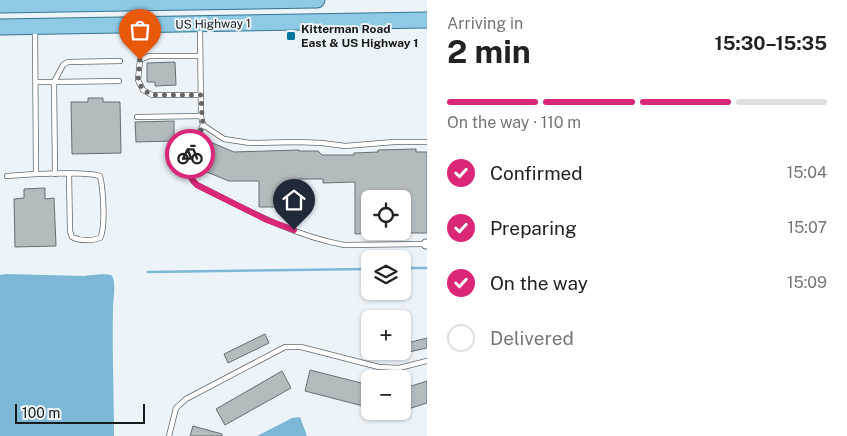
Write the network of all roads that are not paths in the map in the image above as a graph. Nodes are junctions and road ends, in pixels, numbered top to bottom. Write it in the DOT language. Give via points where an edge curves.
graph roads {
  1 [pos="317,0"];
  2 [pos="238,1"];
  3 [pos="0,5"];
  4 [pos="427,20"];
  5 [pos="200,24"];
  6 [pos="0,27"];
  7 [pos="35,27"];
  8 [pos="200,56"];
  9 [pos="120,61"];
  10 [pos="119,81"];
  11 [pos="36,82"];
  12 [pos="54,82"];
  13 [pos="201,95"];
  14 [pos="202,116"];
  15 [pos="137,117"];
  16 [pos="203,125"];
  17 [pos="427,142"];
  18 [pos="36,174"];
  19 [pos="55,174"];
  20 [pos="69,174"];
  21 [pos="8,176"];
  22 [pos="427,244"];
  23 [pos="427,361"];
  24 [pos="169,436"];
  1 -- 2 [label="main road, US Highway 1"];
  2 -- 3 [label="main road, US Highway 1"];
  2 -- 5 [label="main road"];
  4 -- 5 [label="main road, US Highway 1"];
  5 -- 7 [label="main road, US Highway 1"];
  5 -- 8 [label="lane"];
  6 -- 7 [label="main road, US Highway 1"];
  7 -- 11 [label="lane"];
  8 -- 13 [label="lane"];
  8 -- 13 [label="lane" via="149,56 140,60 138,80 143,90 152,95"];
  9 -- 12 [label="lane" via="68,62"];
  10 -- 12 [label="lane"];
  11 -- 12 [label="lane"];
  11 -- 18 [label="lane"];
  12 -- 19 [label="lane"];
  13 -- 14 [label="lane"];
  14 -- 15 [label="lane"];
  14 -- 16 [label="lane"];
  16 -- 17 [label="lane" via="224,139 250,143 346,146"];
  16 -- 22 [label="lane" via="187,166 191,180 197,185 267,220 332,242"];
  18 -- 19 [label="lane"];
  18 -- 21 [label="lane"];
  19 -- 20 [label="lane"];
  20 -- 20 [label="lane" via="100,176 103,234 96,240 72,237"];
  23 -- 24 [label="lane" via="399,368 379,367 301,347 285,347 186,399 176,408"];
}
